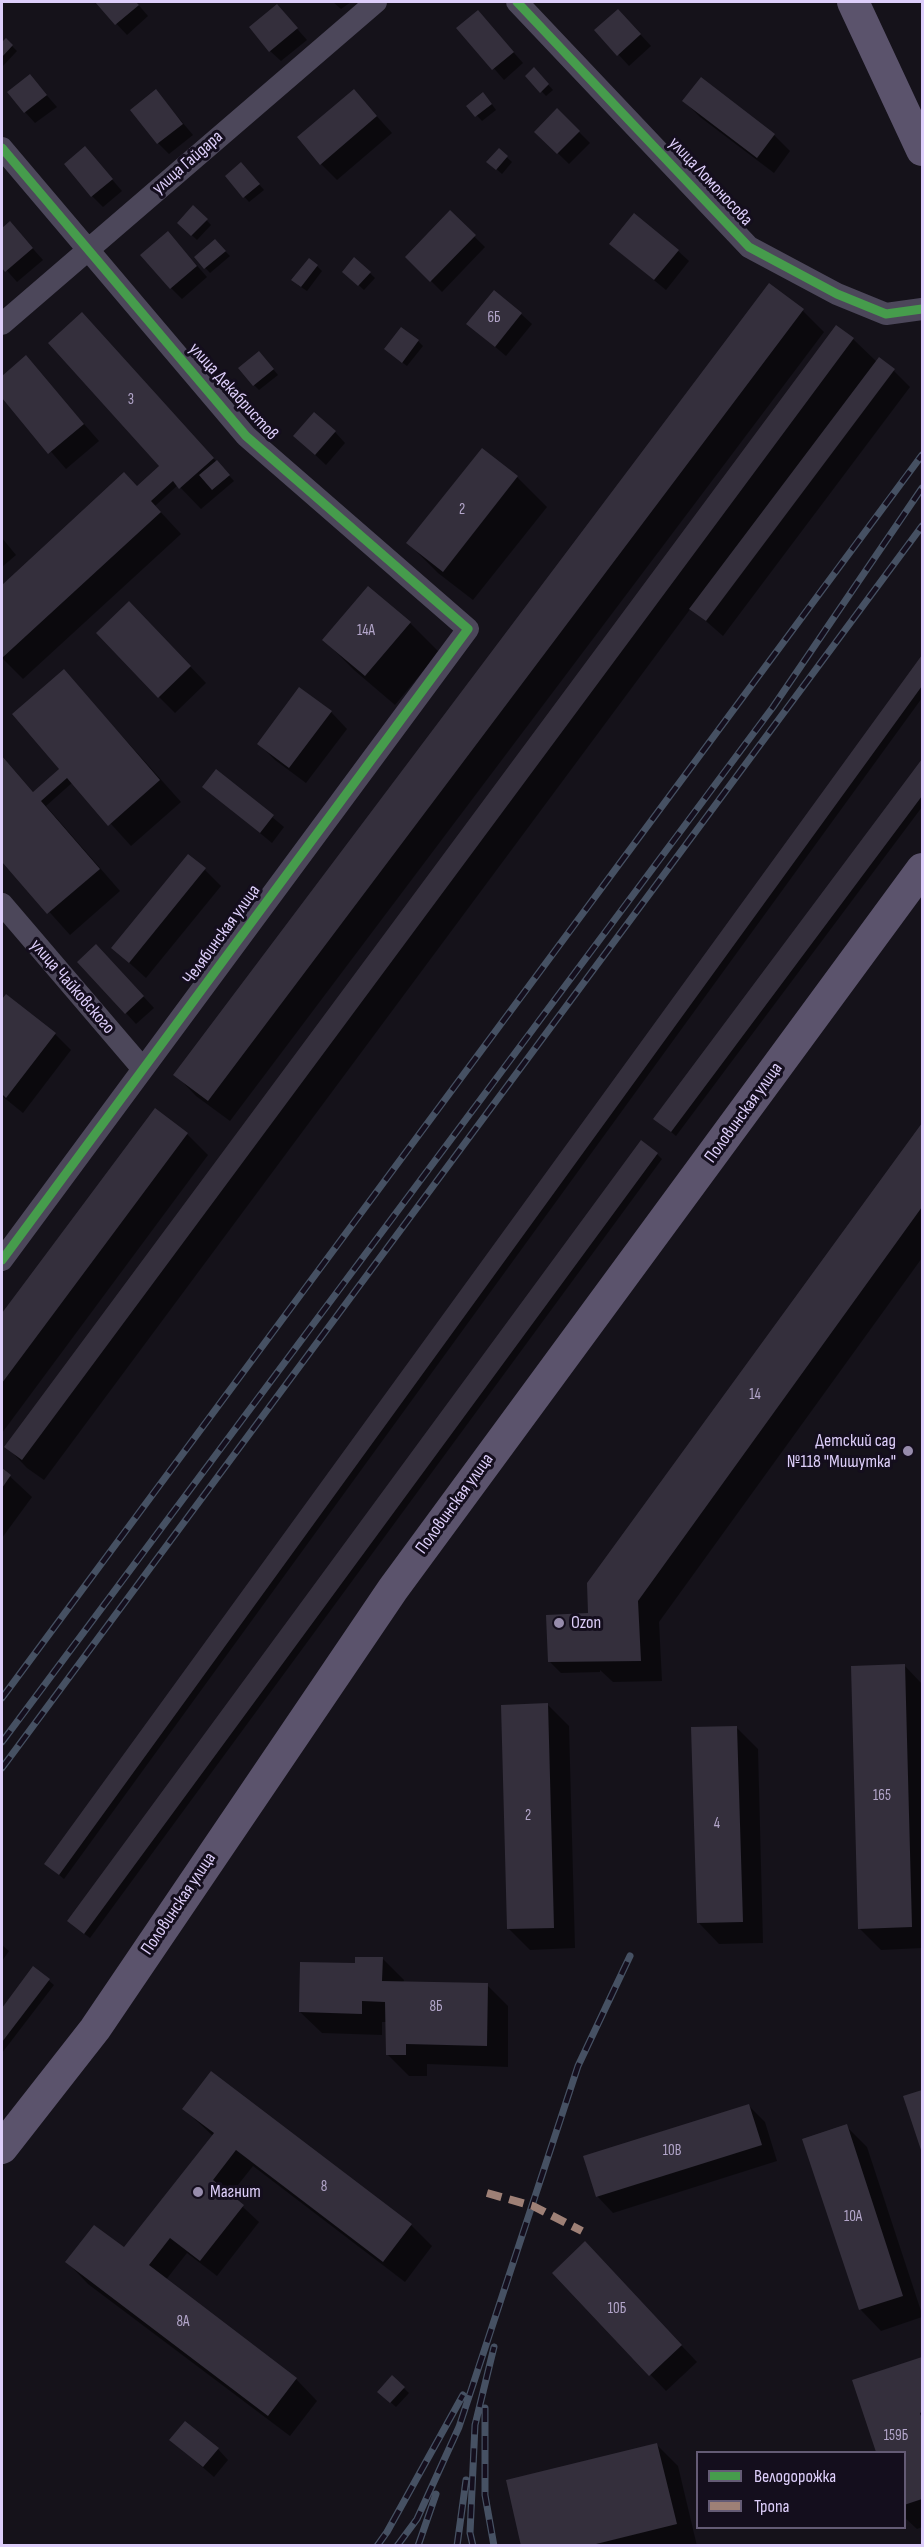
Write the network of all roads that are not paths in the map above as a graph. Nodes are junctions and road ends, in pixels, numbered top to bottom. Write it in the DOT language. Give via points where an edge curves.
graph roads {
  1 [pos="376,2"];
  2 [pos="517,2"];
  3 [pos="853,2"];
  4 [pos="2,148"];
  5 [pos="922,150"];
  6 [pos="88,248"];
  7 [pos="922,309"];
  8 [pos="2,324"];
  9 [pos="468,629"];
  10 [pos="922,869"];
  11 [pos="2,904"];
  12 [pos="143,1069"];
  13 [pos="2,1260"];
  14 [pos="2,2148"];
  1 -- 6 [label="street, улица Гайдара"];
  2 -- 7 [label="street, улица Ломоносова" via="749,247 837,294 886,314"];
  3 -- 5 [label="main road"];
  4 -- 6 [label="street, улица Декабристов"];
  6 -- 8 [label="street, улица Гайдара"];
  6 -- 9 [label="street, улица Декабристов" via="246,436"];
  9 -- 12 [label="street, Челябинская улица"];
  10 -- 14 [label="main road, Половинская улица" via="393,1588 95,2029"];
  11 -- 12 [label="street, улица Чайковского"];
  12 -- 13 [label="street, Челябинская улица"];
}
